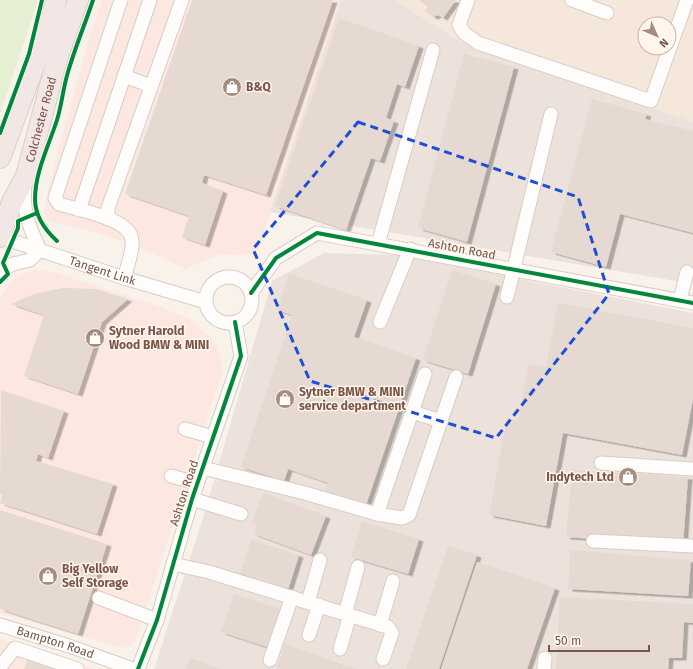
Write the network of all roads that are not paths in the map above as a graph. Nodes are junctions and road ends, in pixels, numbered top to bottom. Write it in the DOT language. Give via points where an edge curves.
graph roads {
  1 [pos="56,0"];
  2 [pos="78,0"];
  3 [pos="121,0"];
  4 [pos="150,0"];
  5 [pos="182,0"];
  6 [pos="468,0"];
  7 [pos="572,0"];
  8 [pos="687,0"];
  9 [pos="607,13"];
  10 [pos="433,50"];
  11 [pos="124,76"];
  12 [pos="151,86"];
  13 [pos="551,114"];
  14 [pos="0,158"];
  15 [pos="26,176"];
  16 [pos="79,210"];
  17 [pos="108,218"];
  18 [pos="0,237"];
  19 [pos="378,244"];
  20 [pos="40,250"];
  21 [pos="410,250"];
  22 [pos="514,269"];
  23 [pos="0,271"];
  24 [pos="687,272"];
  25 [pos="124,278"];
  26 [pos="251,293"];
  27 [pos="507,296"];
  28 [pos="687,301"];
  29 [pos="206,302"];
  30 [pos="235,322"];
  31 [pos="380,322"];
  32 [pos="425,374"];
  33 [pos="456,377"];
  34 [pos="412,412"];
  35 [pos="441,421"];
  36 [pos="186,429"];
  37 [pos="213,437"];
  38 [pos="602,463"];
  39 [pos="202,468"];
  40 [pos="693,469"];
  41 [pos="171,476"];
  42 [pos="197,483"];
  43 [pos="192,498"];
  44 [pos="240,514"];
  45 [pos="377,514"];
  46 [pos="593,541"];
  47 [pos="693,546"];
  48 [pos="320,560"];
  49 [pos="173,564"];
  50 [pos="358,567"];
  51 [pos="393,580"];
  52 [pos="292,597"];
  53 [pos="99,598"];
  54 [pos="314,604"];
  55 [pos="347,614"];
  56 [pos="157,620"];
  57 [pos="0,625"];
  58 [pos="380,625"];
  59 [pos="309,636"];
  60 [pos="340,649"];
  61 [pos="384,659"];
  62 [pos="270,660"];
  63 [pos="0,667"];
  64 [pos="77,669"];
  65 [pos="133,669"];
  66 [pos="138,669"];
  1 -- 14 [label="highway, Colchester Road" via="50,23"];
  2 -- 15 [label="highway, Colchester Road" via="58,56"];
  3 -- 16 [label="street" via="54,198 59,204"];
  4 -- 11 [label="street"];
  5 -- 12 [label="street"];
  6 -- 8 [label="street" via="459,25 464,33 478,43 651,101"];
  7 -- 9 [label="street"];
  10 -- 19 [label="street"];
  11 -- 12 [label="street"];
  11 -- 16 [label="street"];
  12 -- 17 [label="street" via="108,208"];
  13 -- 22 [label="street"];
  15 -- 18 [label="highway, Colchester Road" via="12,202"];
  15 -- 20 [label="street" via="23,201"];
  16 -- 17 [label="street"];
  17 -- 25 [label="street" via="132,236"];
  18 -- 20 [label="street, Tangent Link"];
  19 -- 21 [label="street, Ashton Road"];
  19 -- 26 [label="street, Ashton Road" via="317,233 276,258"];
  20 -- 23 [label="street" via="30,260 12,264"];
  20 -- 25 [label="street, Tangent Link"];
  21 -- 22 [label="street, Ashton Road"];
  21 -- 31 [label="street"];
  22 -- 27 [label="street"];
  22 -- 28 [label="street, Ashton Road"];
  24 -- 28 [label="street"];
  25 -- 29 [label="street, Tangent Link"];
  26 -- 29 [label="street" via="245,283 228,277 213,284"];
  26 -- 30 [label="street" via="252,305 248,313 243,319"];
  29 -- 30 [label="street" via="210,313 217,319"];
  30 -- 37 [label="street, Ashton Road" via="241,356"];
  32 -- 34 [label="street"];
  33 -- 35 [label="street"];
  34 -- 35 [label="street"];
  34 -- 45 [label="street"];
  35 -- 45 [label="street" via="409,515 402,518"];
  36 -- 37 [label="street"];
  37 -- 39 [label="street, Ashton Road"];
  38 -- 40 [label="street"];
  39 -- 42 [label="street, Ashton Road"];
  39 -- 45 [label="street"];
  41 -- 42 [label="street"];
  42 -- 43 [label="street, Ashton Road"];
  43 -- 44 [label="street"];
  43 -- 49 [label="street, Ashton Road"];
  46 -- 47 [label="street"];
  48 -- 54 [label="street"];
  49 -- 52 [label="street"];
  49 -- 56 [label="street, Ashton Road"];
  50 -- 55 [label="street"];
  51 -- 58 [label="street"];
  52 -- 54 [label="street"];
  52 -- 62 [label="street"];
  53 -- 56 [label="street"];
  54 -- 55 [label="street"];
  54 -- 59 [label="street"];
  55 -- 58 [label="street"];
  55 -- 60 [label="street"];
  56 -- 66 [label="street, Ashton Road"];
  57 -- 65 [label="street, Bampton Road"];
  58 -- 61 [label="street" via="388,627 392,633"];
  63 -- 64 [label="street" via="16,648"];
}
